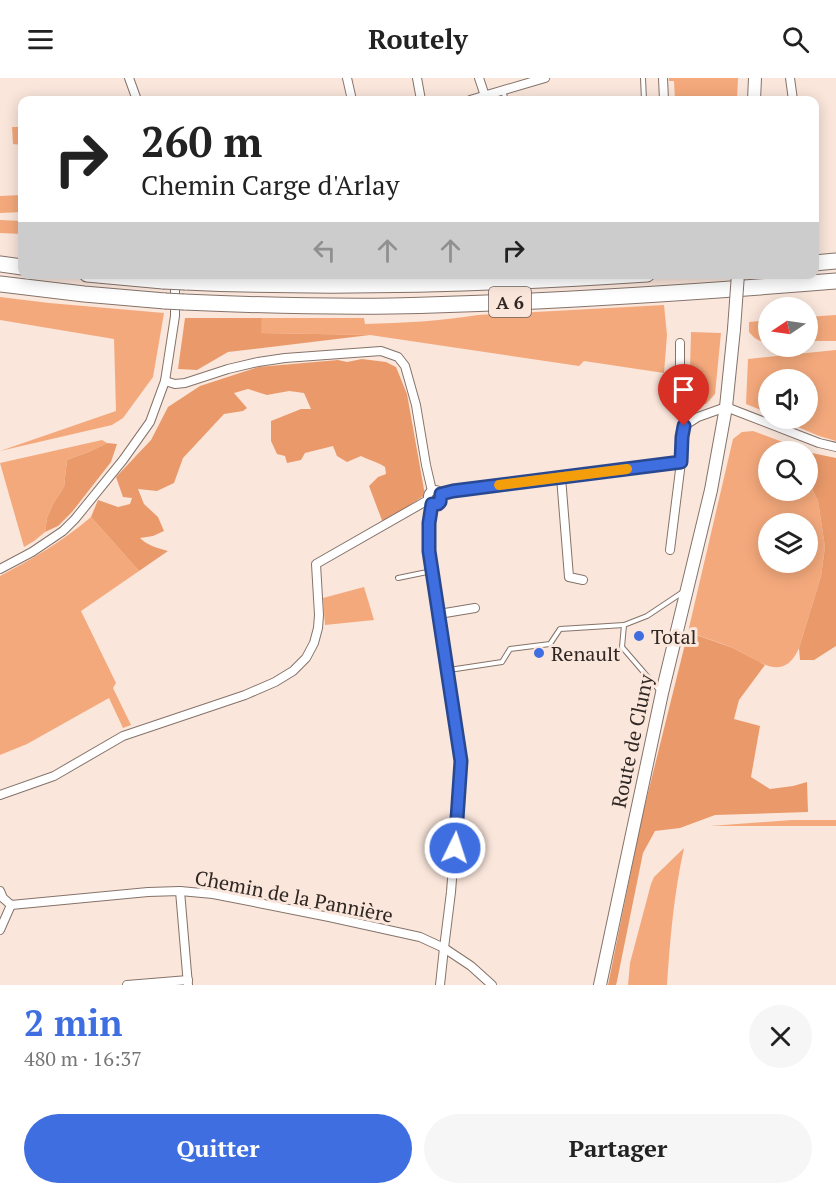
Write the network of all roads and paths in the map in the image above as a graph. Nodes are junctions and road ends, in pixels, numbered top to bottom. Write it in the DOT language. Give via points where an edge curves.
graph roads {
  1 [pos="129,78"];
  2 [pos="347,78"];
  3 [pos="417,78"];
  4 [pos="479,78"];
  5 [pos="545,78"];
  6 [pos="643,78"];
  7 [pos="663,78"];
  8 [pos="755,78"];
  9 [pos="790,78"];
  10 [pos="135,96"];
  11 [pos="351,96"];
  12 [pos="420,96"];
  13 [pos="485,96"];
  14 [pos="505,96"];
  15 [pos="644,96"];
  16 [pos="664,96"];
  17 [pos="754,96"];
  18 [pos="792,96"];
  19 [pos="836,261"];
  20 [pos="819,263"];
  21 [pos="0,264"];
  22 [pos="18,266"];
  23 [pos="174,279"];
  24 [pos="555,279"];
  25 [pos="738,279"];
  26 [pos="836,281"];
  27 [pos="0,284"];
  28 [pos="680,343"];
  29 [pos="165,381"];
  30 [pos="726,407"];
  31 [pos="684,426"];
  32 [pos="836,447"];
  33 [pos="681,462"];
  34 [pos="561,477"];
  35 [pos="436,493"];
  36 [pos="430,502"];
  37 [pos="670,550"];
  38 [pos="0,569"];
  39 [pos="432,571"];
  40 [pos="398,578"];
  41 [pos="583,580"];
  42 [pos="686,590"];
  43 [pos="475,608"];
  44 [pos="439,614"];
  45 [pos="624,625"];
  46 [pos="447,670"];
  47 [pos="662,693"];
  48 [pos="0,795"];
  49 [pos="0,891"];
  50 [pos="180,891"];
  51 [pos="11,905"];
  52 [pos="0,930"];
  53 [pos="444,948"];
  54 [pos="188,982"];
  55 [pos="127,985"];
  56 [pos="440,985"];
  57 [pos="492,985"];
  58 [pos="600,985"];
  1 -- 10 [label="street"];
  2 -- 11 [label="street"];
  3 -- 12 [label="street"];
  4 -- 13 [label="street"];
  5 -- 14 [label="street"];
  6 -- 15 [label="lane"];
  7 -- 16 [label="street"];
  8 -- 17 [label="main road"];
  9 -- 18 [label="street"];
  13 -- 14 [label="street"];
  19 -- 20 [label="highway"];
  21 -- 22 [label="highway"];
  23 -- 24 [label="highway, A 6" via="255,285 392,286"];
  23 -- 29 [label="street" via="175,316"];
  25 -- 30 [label="main road, Route de Cluny, bridge"];
  26 -- 27 [label="highway, A 6, bridge" via="565,300 399,306 165,301"];
  28 -- 31 [label="street"];
  29 -- 35 [label="street" via="185,383 228,369 285,358 381,351 398,357 405,366 416,405 426,465"];
  29 -- 38 [label="street" via="150,422 75,519 32,552"];
  30 -- 31 [label="street"];
  30 -- 32 [label="street"];
  30 -- 42 [label="main road, Route de Cluny" via="711,490"];
  31 -- 33 [label="street"];
  33 -- 34 [label="street"];
  33 -- 37 [label="street"];
  34 -- 35 [label="street"];
  34 -- 41 [label="street" via="569,577"];
  35 -- 36 [label="street" via="440,502"];
  36 -- 39 [label="street"];
  36 -- 48 [label="street" via="316,564 318,628 306,658 293,671 246,695 123,736 54,776"];
  39 -- 40 [label="lane"];
  39 -- 44 [label="street"];
  42 -- 45 [label="lane" via="647,616"];
  42 -- 47 [label="main road, Route de Cluny"];
  43 -- 44 [label="street"];
  44 -- 46 [label="street"];
  45 -- 46 [label="lane" via="560,629 550,644 510,649 502,662"];
  45 -- 47 [label="lane" via="622,647"];
  46 -- 53 [label="street" via="461,761"];
  47 -- 58 [label="main road, Route de Cluny"];
  49 -- 51 [label="street"];
  50 -- 51 [label="street, Chemin de la Pannière"];
  50 -- 53 [label="street, Chemin de la Pannière" via="329,917 420,937"];
  50 -- 54 [label="street"];
  51 -- 52 [label="street"];
  53 -- 56 [label="street"];
  53 -- 57 [label="street, Chemin de la Pannière"];
  54 -- 55 [label="street"];
}
